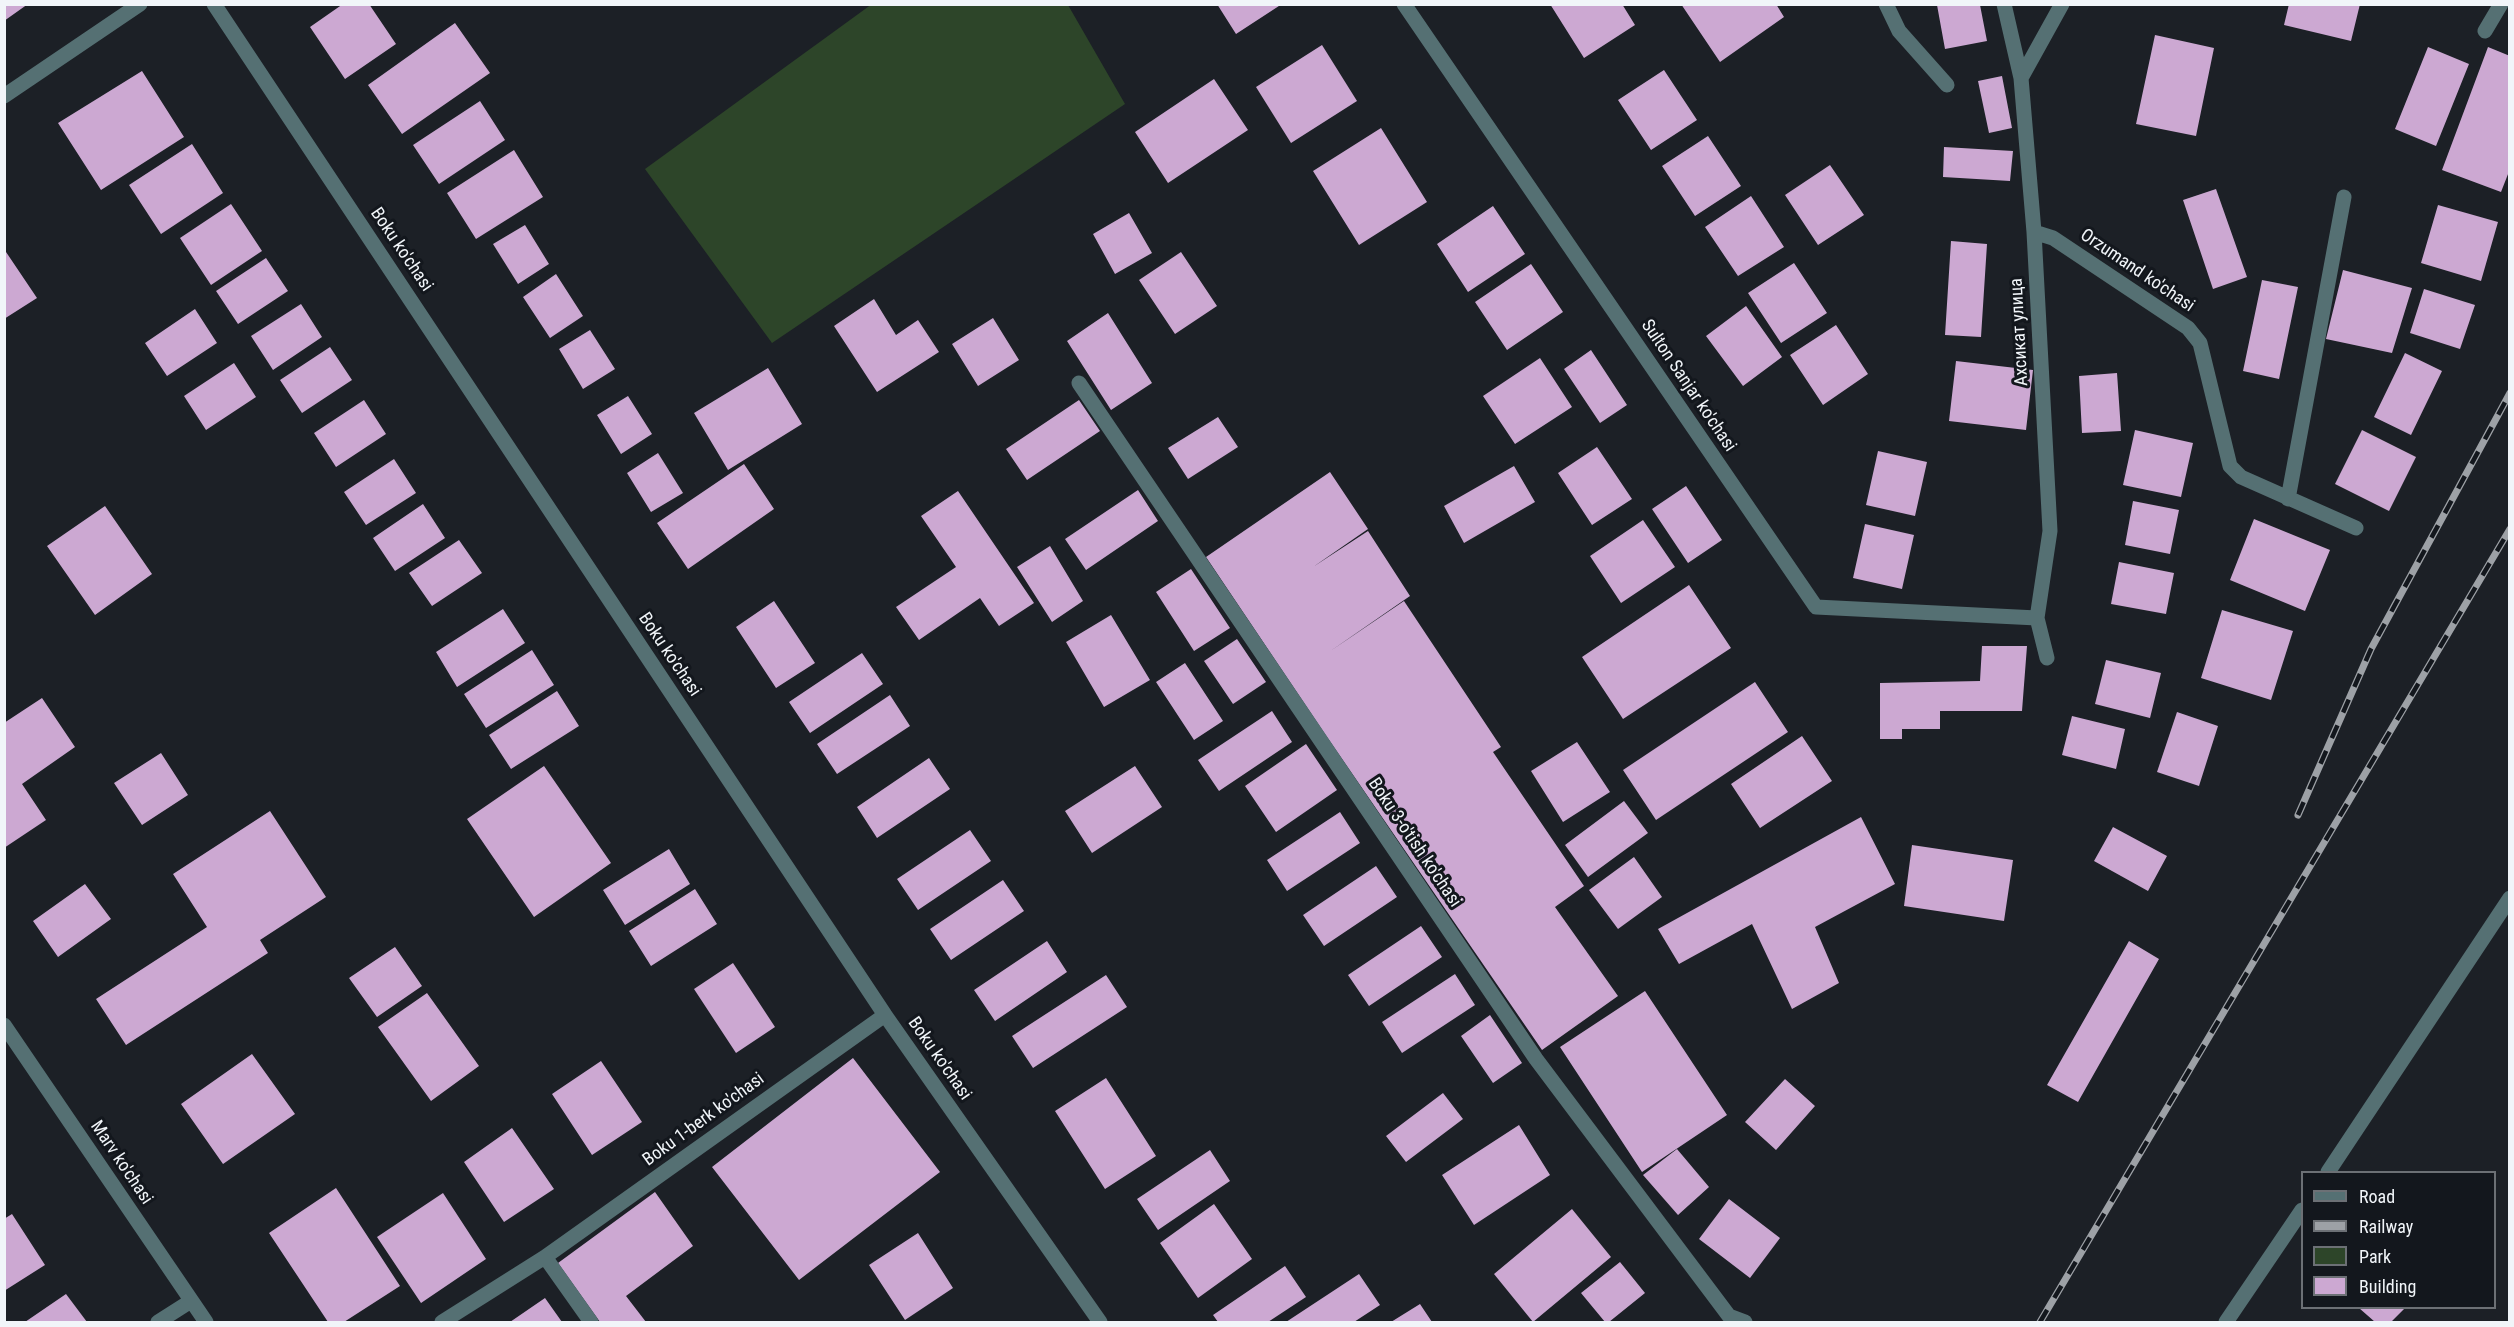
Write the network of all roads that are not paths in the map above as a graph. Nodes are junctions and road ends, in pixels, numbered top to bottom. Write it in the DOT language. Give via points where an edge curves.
graph roads {
  1 [pos="141,4"];
  2 [pos="214,4"];
  3 [pos="1404,4"];
  4 [pos="1886,4"];
  5 [pos="2004,4"];
  6 [pos="2062,4"];
  7 [pos="2501,4"];
  8 [pos="2485,31"];
  9 [pos="2021,78"];
  10 [pos="1947,85"];
  11 [pos="4,96"];
  12 [pos="2344,197"];
  13 [pos="2034,232"];
  14 [pos="1079,383"];
  15 [pos="2288,499"];
  16 [pos="2356,528"];
  17 [pos="2037,618"];
  18 [pos="2047,658"];
  19 [pos="2510,898"];
  20 [pos="885,1015"];
  21 [pos="4,1025"];
  22 [pos="2329,1171"];
  23 [pos="2301,1211"];
  24 [pos="545,1257"];
  25 [pos="191,1300"];
  26 [pos="1727,1319"];
  27 [pos="158,1323"];
  28 [pos="206,1323"];
  29 [pos="442,1323"];
  30 [pos="591,1323"];
  31 [pos="1100,1323"];
  32 [pos="1745,1323"];
  33 [pos="2226,1323"];
  1 -- 11 [label="street"];
  2 -- 20 [label="street, Boku ko'chasi"];
  3 -- 17 [label="street, Sulton Sanjar ko'chasi" via="1816,607"];
  4 -- 10 [label="street" via="1899,31"];
  5 -- 9 [label="street, Ахсикат улица"];
  6 -- 9 [label="street"];
  7 -- 8 [label="street"];
  9 -- 13 [label="street, Ахсикат улица"];
  12 -- 15 [label="street"];
  13 -- 15 [label="street, Orzumand ko'chasi" via="2053,238 2188,328 2200,343 2230,466 2241,477"];
  13 -- 17 [label="street, Ахсикат улица" via="2050,531"];
  14 -- 26 [label="street, Boku 3-o'tish ko'chasi" via="1536,1059"];
  15 -- 16 [label="street, Orzumand ko'chasi"];
  17 -- 18 [label="street, Ахсикат улица"];
  19 -- 22 [label="street"];
  20 -- 24 [label="street, Boku 1-berk ko'chasi"];
  20 -- 31 [label="street, Boku ko'chasi"];
  21 -- 25 [label="street, Marv ko'chasi"];
  23 -- 33 [label="street"];
  24 -- 29 [label="street, Boku 1-berk ko'chasi"];
  24 -- 30 [label="street"];
  25 -- 27 [label="street"];
  25 -- 28 [label="street, Marv ko'chasi"];
  26 -- 32 [label="street, Boku 3-o'tish ko'chasi"];
}
